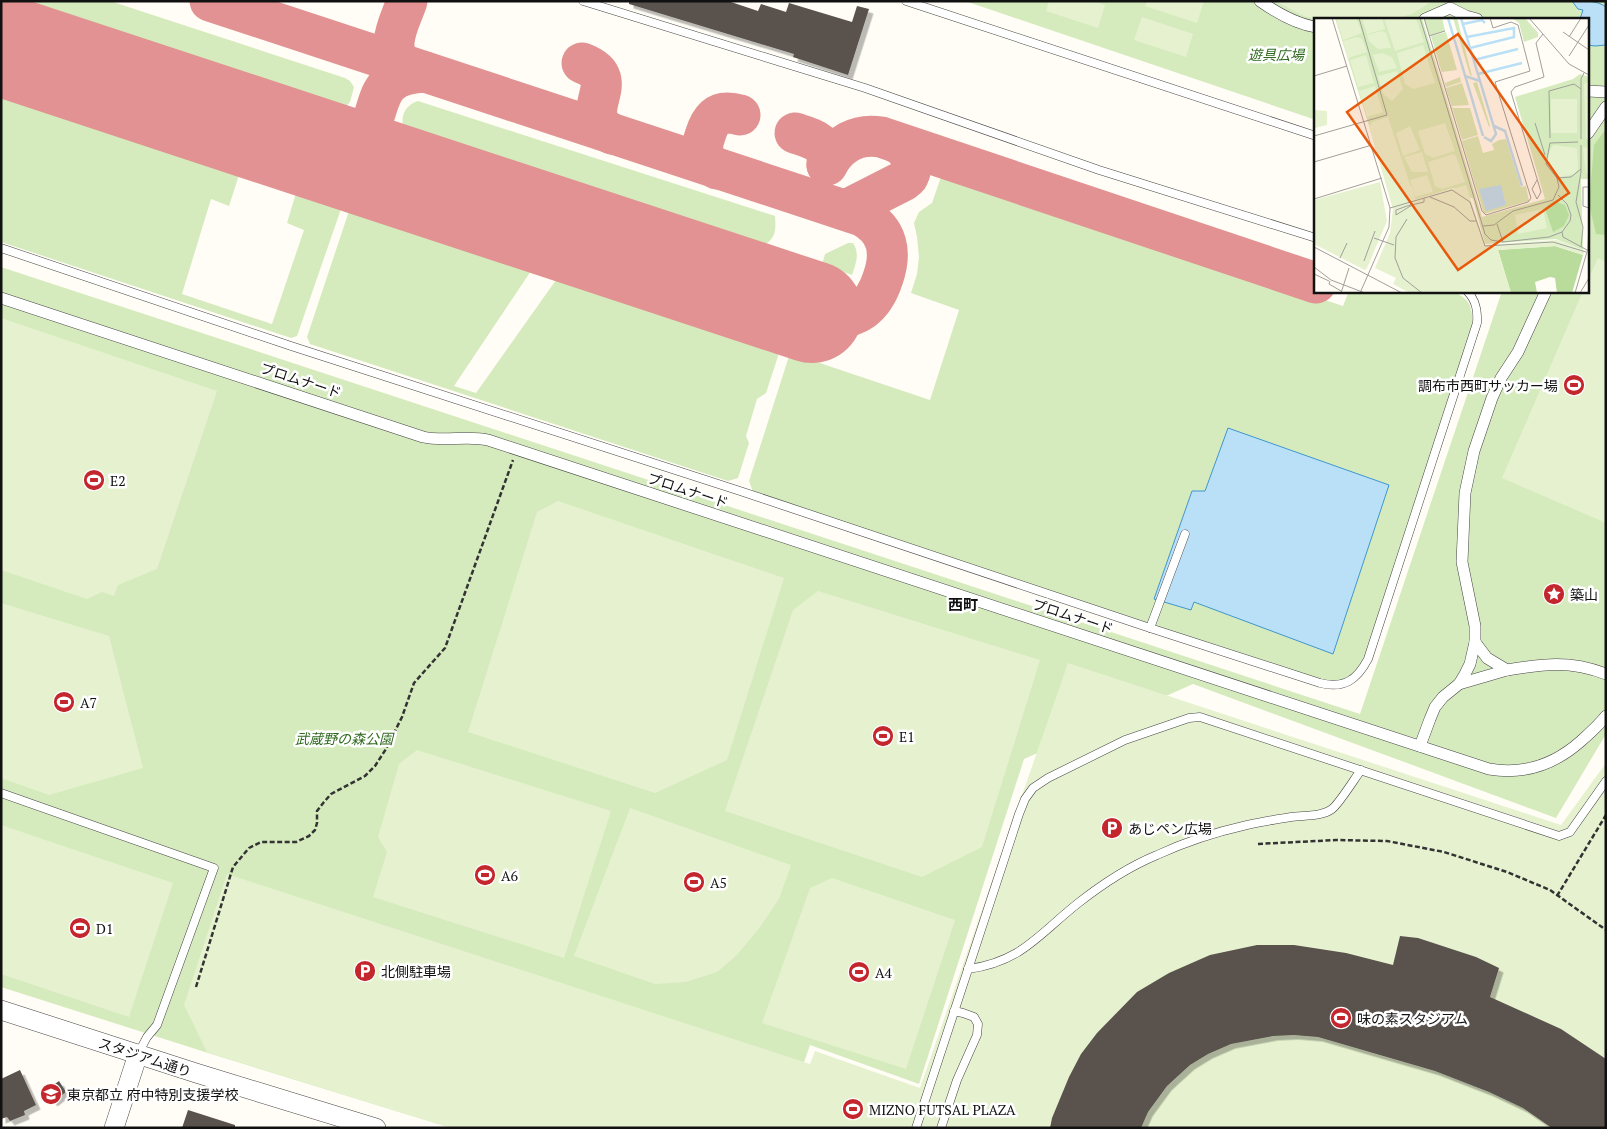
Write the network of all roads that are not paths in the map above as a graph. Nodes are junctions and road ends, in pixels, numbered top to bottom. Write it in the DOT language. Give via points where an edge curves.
graph roads {
  1 [pos="584,1"];
  2 [pos="906,1"];
  3 [pos="1260,1"];
  4 [pos="1453,5"];
  5 [pos="1427,18"];
  6 [pos="1473,18"];
  7 [pos="1314,27"];
  8 [pos="1590,90"];
  9 [pos="1606,92"];
  10 [pos="1606,106"];
  11 [pos="1590,130"];
  12 [pos="1314,135"];
  13 [pos="1314,237"];
  14 [pos="1,248"];
  15 [pos="1468,292"];
  16 [pos="1546,292"];
  17 [pos="1,298"];
  18 [pos="1185,534"];
  19 [pos="1150,628"];
  20 [pos="1475,642"];
  21 [pos="1506,670"];
  22 [pos="1606,674"];
  23 [pos="1459,684"];
  24 [pos="1606,716"];
  25 [pos="1420,746"];
  26 [pos="1361,770"];
  27 [pos="1606,781"];
  28 [pos="1,794"];
  29 [pos="968,969"];
  30 [pos="1,1010"];
  31 [pos="954,1011"];
  32 [pos="138,1054"];
  33 [pos="342,1122"];
  34 [pos="114,1128"];
  35 [pos="376,1128"];
  36 [pos="916,1128"];
  37 [pos="941,1128"];
  1 -- 13 [label="lane" via="865,88 1099,170"];
  2 -- 12 [label="lane"];
  3 -- 7 [label="street" via="1304,25"];
  4 -- 5 [label="street"];
  4 -- 6 [label="street"];
  8 -- 9 [label="street"];
  10 -- 11 [label="street"];
  14 -- 19 [label="lane"];
  15 -- 19 [label="lane" via="1477,308 1477,323 1368,659 1357,675 1347,682 1328,685"];
  16 -- 20 [label="street" via="1492,398 1470,468 1465,493 1462,562"];
  17 -- 25 [label="street, プロムナード" via="423,437 482,438"];
  18 -- 19 [label="lane"];
  20 -- 21 [label="street" via="1487,658"];
  20 -- 23 [label="street" via="1470,664"];
  21 -- 22 [label="street" via="1562,663"];
  21 -- 23 [label="street"];
  23 -- 25 [label="street" via="1435,708"];
  24 -- 25 [label="street, プロムナード" via="1559,758 1523,770 1489,769"];
  26 -- 27 [label="lane" via="1560,836 1570,832"];
  26 -- 29 [label="lane" via="1332,809 1320,814 1237,828 1156,855 1096,889 1020,952 985,967"];
  26 -- 29 [label="lane" via="1200,717 1124,740 1048,778 1025,798"];
  28 -- 32 [label="lane" via="214,868 157,1025"];
  29 -- 31 [label="lane"];
  30 -- 32 [label="street, スタジアム通り"];
  31 -- 36 [label="lane"];
  31 -- 37 [label="lane" via="974,1017 978,1024 977,1035"];
  32 -- 33 [label="street, スタジアム通り"];
  32 -- 34 [label="street"];
  33 -- 35 [label="street, スタジアム通り"];
}
